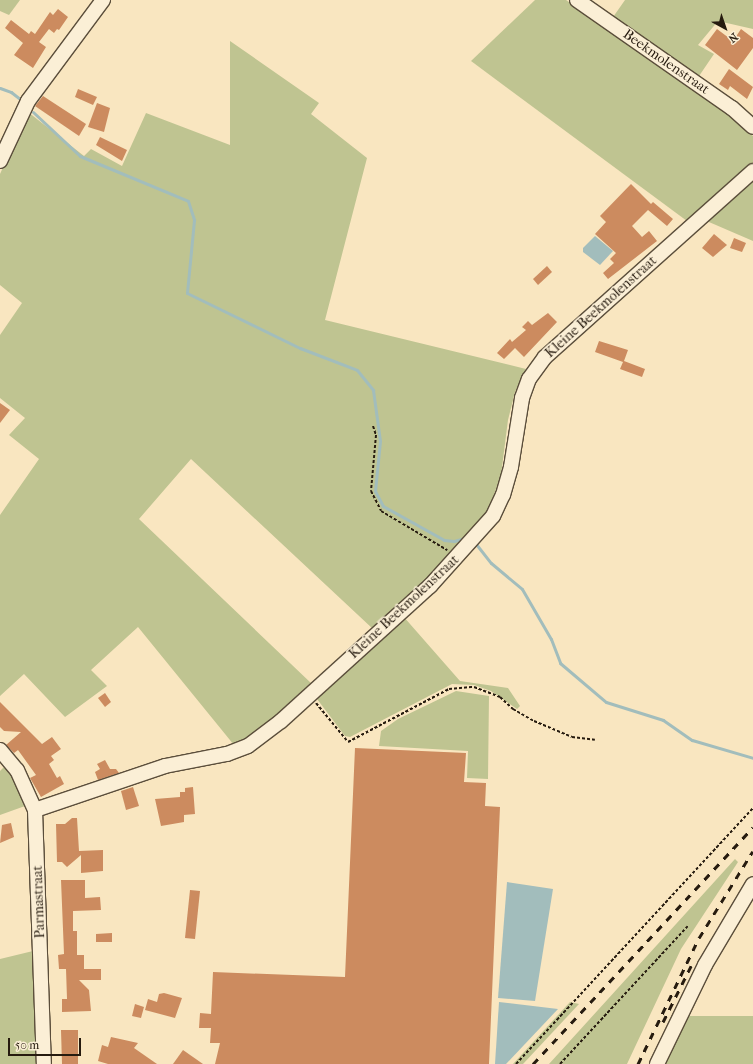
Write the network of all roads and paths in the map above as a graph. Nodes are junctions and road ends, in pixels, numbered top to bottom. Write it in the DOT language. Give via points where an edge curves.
graph roads {
  1 [pos="103,0"];
  2 [pos="577,0"];
  3 [pos="753,127"];
  4 [pos="0,161"];
  5 [pos="753,171"];
  6 [pos="373,426"];
  7 [pos="458,557"];
  8 [pos="309,695"];
  9 [pos="595,740"];
  10 [pos="0,750"];
  11 [pos="753,808"];
  12 [pos="35,810"];
  13 [pos="753,884"];
  14 [pos="688,926"];
  15 [pos="44,1064"];
  16 [pos="516,1064"];
  17 [pos="560,1064"];
  18 [pos="658,1064"];
  1 -- 4 [label="street" via="28,101"];
  2 -- 3 [label="street, Beekmolenstraat" via="732,108"];
  5 -- 7 [label="street, Kleine Beekmolenstraat" via="545,357 529,379 522,398 511,467 503,495 493,516"];
  6 -- 7 [label="path" via="376,435 371,491 381,511"];
  7 -- 8 [label="street, Kleine Beekmolenstraat" via="430,586"];
  8 -- 9 [label="path" via="348,742 449,689 474,687 500,697 513,709 534,721 572,736"];
  8 -- 12 [label="street, Kleine Beekmolenstraat" via="265,735 248,746 227,754 165,766"];
  10 -- 12 [label="street, Parmastraat" via="18,770"];
  11 -- 16 [label="path"];
  12 -- 15 [label="street, Parmastraat"];
  13 -- 18 [label="street" via="705,966"];
  14 -- 17 [label="path"];
}
